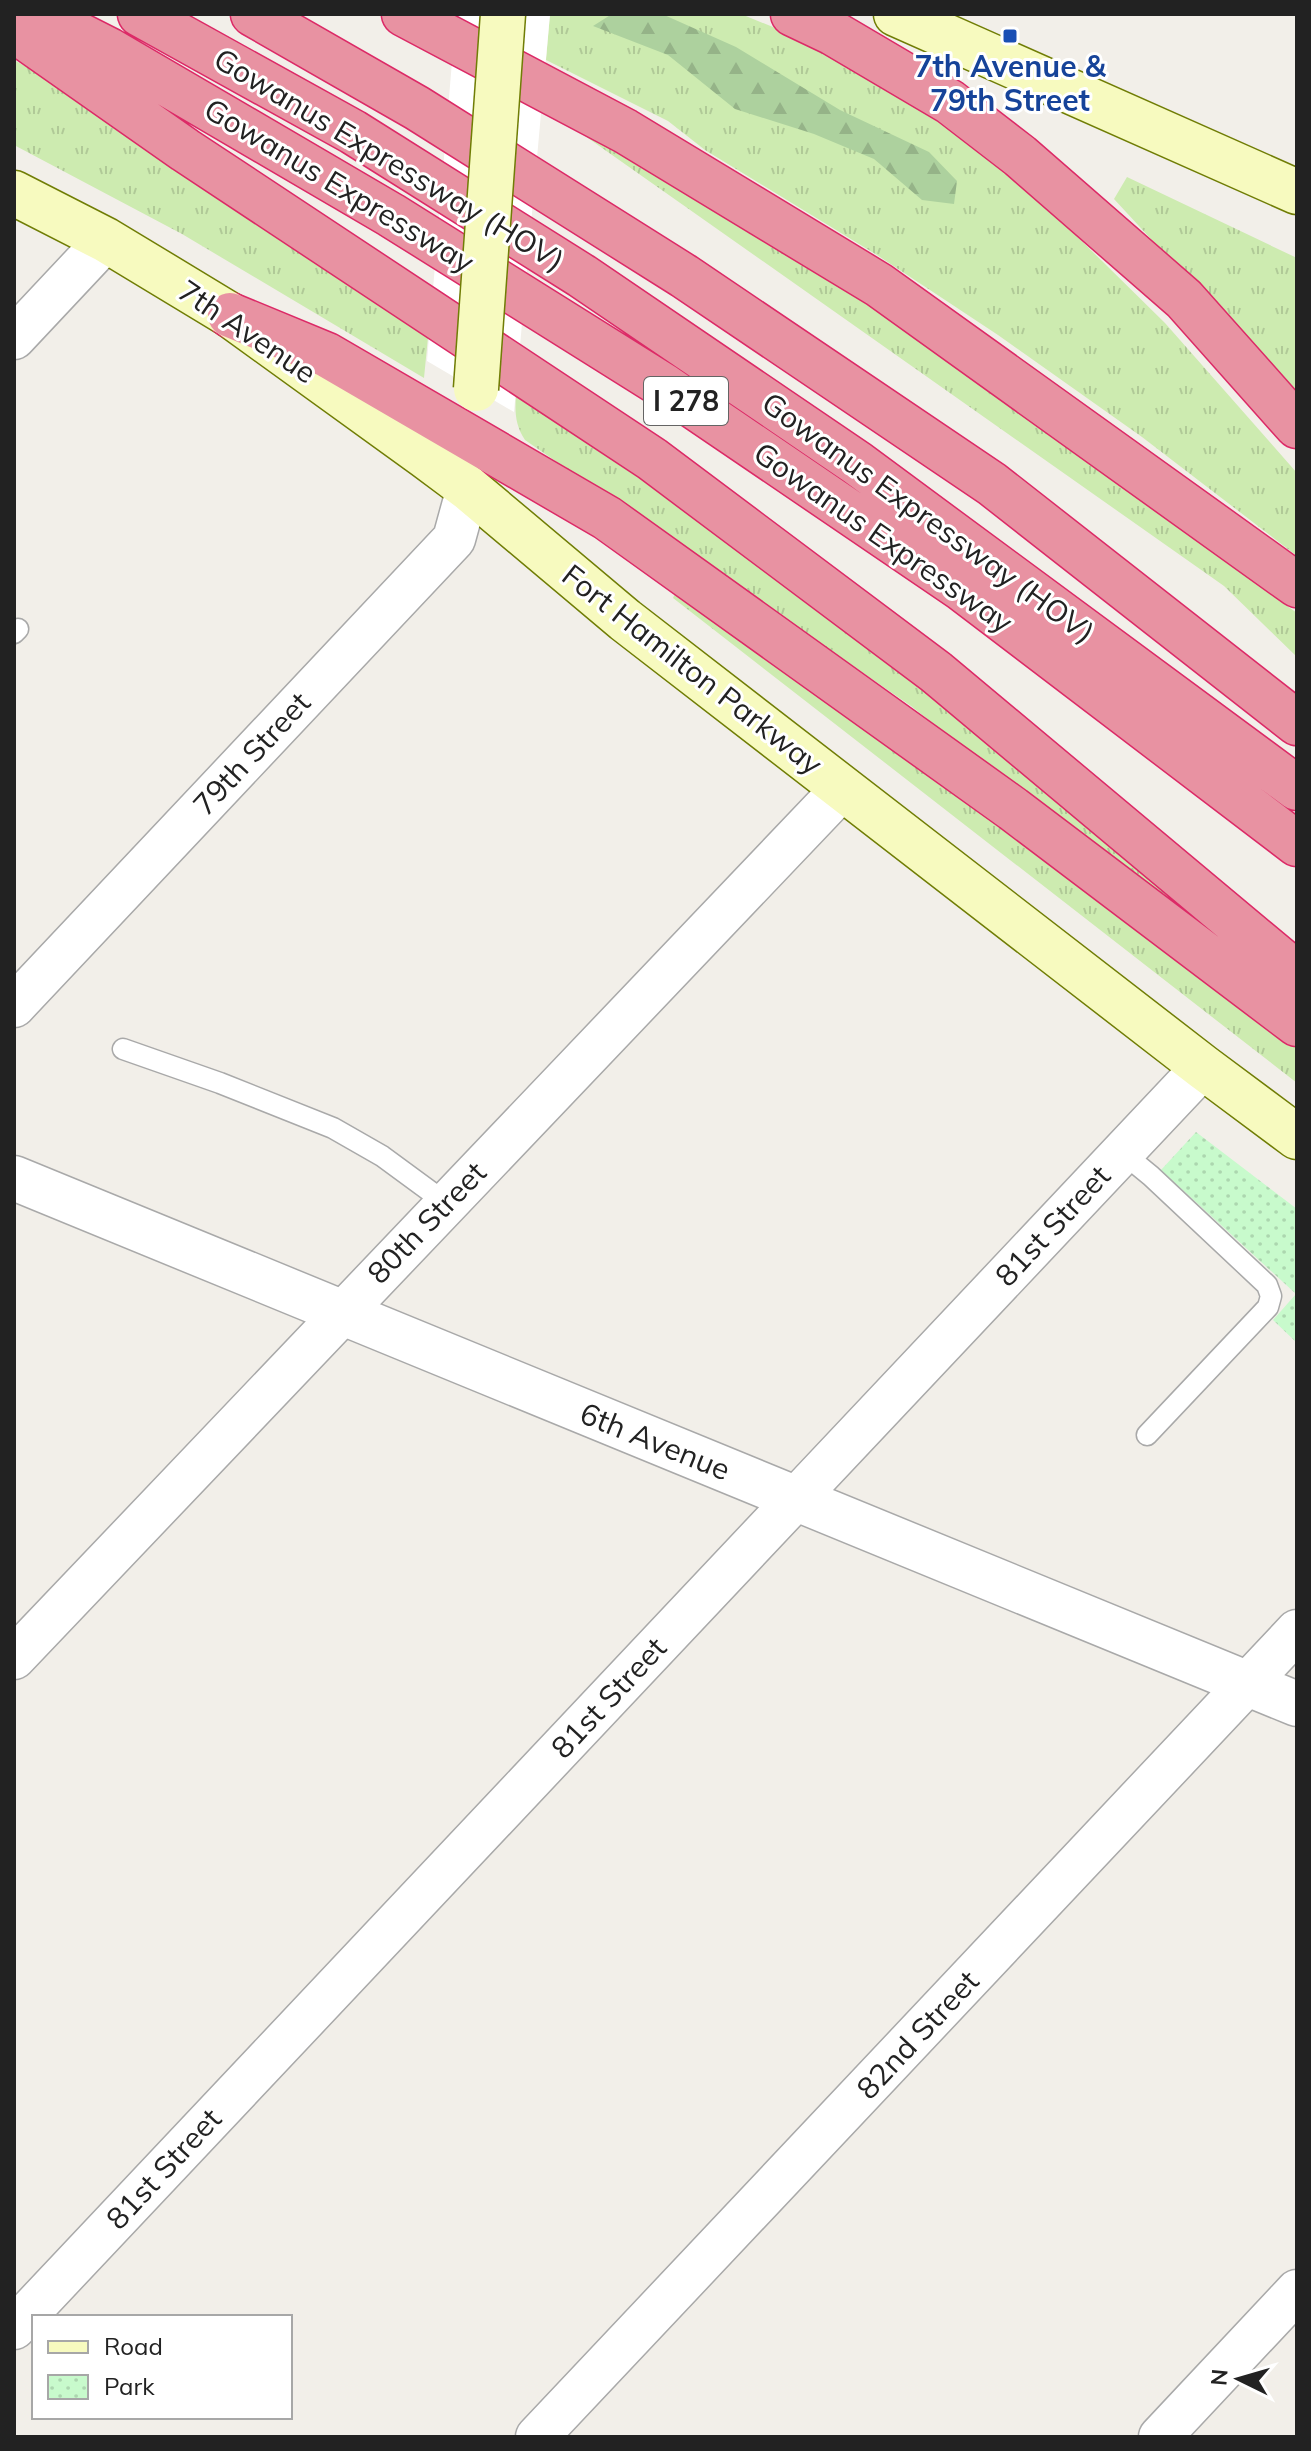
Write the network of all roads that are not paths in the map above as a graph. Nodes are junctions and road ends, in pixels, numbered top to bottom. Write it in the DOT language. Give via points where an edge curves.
graph roads {
  1 [pos="38,14"];
  2 [pos="140,14"];
  3 [pos="253,14"];
  4 [pos="404,14"];
  5 [pos="503,14"];
  6 [pos="793,14"];
  7 [pos="925,19"];
  8 [pos="14,30"];
  9 [pos="1297,192"];
  10 [pos="14,193"];
  11 [pos="106,240"];
  12 [pos="230,315"];
  13 [pos="14,338"];
  14 [pos="1297,426"];
  15 [pos="472,442"];
  16 [pos="468,488"];
  17 [pos="1297,585"];
  18 [pos="1297,723"];
  19 [pos="1297,788"];
  20 [pos="842,789"];
  21 [pos="1297,844"];
  22 [pos="1297,974"];
  23 [pos="14,1006"];
  24 [pos="1297,1024"];
  25 [pos="123,1049"];
  26 [pos="1203,1067"];
  27 [pos="1297,1137"];
  28 [pos="1123,1153"];
  29 [pos="14,1178"];
  30 [pos="446,1203"];
  31 [pos="341,1313"];
  32 [pos="1147,1435"];
  33 [pos="796,1500"];
  34 [pos="1297,1631"];
  35 [pos="14,1658"];
  36 [pos="1249,1684"];
  37 [pos="1297,1704"];
  38 [pos="1297,2291"];
  39 [pos="14,2328"];
  40 [pos="537,2437"];
  41 [pos="1160,2437"];
  1 -- 21 [label="highway, Gowanus Expressway / I 278" via="377,207 664,386 961,588"];
  2 -- 19 [label="highway, Gowanus Expressway (HOV) / I 278" via="353,132 582,276 857,463"];
  3 -- 18 [label="highway" via="417,108 684,276 980,476"];
  4 -- 17 [label="highway" via="625,131 879,285"];
  5 -- 15 [label="main road, bridge"];
  6 -- 14 [label="highway" via="950,102 1020,156 1184,299"];
  7 -- 9 [label="main road"];
  8 -- 22 [label="highway" via="185,150 652,459 936,672"];
  10 -- 11 [label="main road, 7th Avenue"];
  11 -- 12 [label="main road, 7th Avenue"];
  11 -- 13 [label="street"];
  12 -- 15 [label="highway" via="327,355"];
  12 -- 16 [label="main road, 7th Avenue"];
  15 -- 16 [label="main road"];
  15 -- 24 [label="highway" via="607,518 1013,809"];
  16 -- 20 [label="main road, Fort Hamilton Parkway" via="625,620"];
  16 -- 23 [label="street, 79th Street" via="454,539"];
  20 -- 26 [label="main road, Fort Hamilton Parkway"];
  20 -- 30 [label="street, 80th Street"];
  25 -- 30 [label="lane" via="333,1128"];
  26 -- 27 [label="main road, Fort Hamilton Parkway"];
  26 -- 28 [label="street, 81st Street"];
  28 -- 32 [label="lane" via="1267,1285 1271,1296 1268,1307"];
  28 -- 33 [label="street, 81st Street"];
  29 -- 31 [label="street, 6th Avenue"];
  30 -- 31 [label="street, 80th Street"];
  31 -- 33 [label="street, 6th Avenue"];
  31 -- 35 [label="street, 80th Street"];
  33 -- 36 [label="street, 6th Avenue"];
  33 -- 39 [label="street, 81st Street"];
  34 -- 36 [label="street, 82nd Street"];
  36 -- 37 [label="street, 6th Avenue"];
  36 -- 40 [label="street, 82nd Street"];
  38 -- 41 [label="street"];
}
